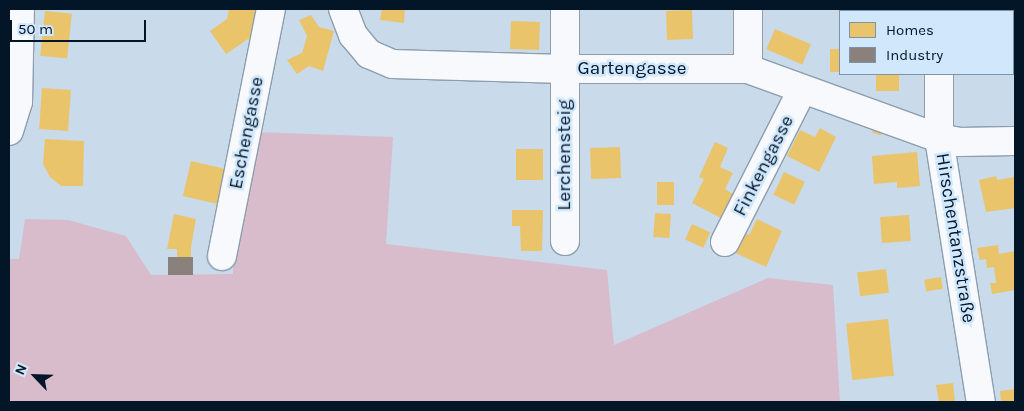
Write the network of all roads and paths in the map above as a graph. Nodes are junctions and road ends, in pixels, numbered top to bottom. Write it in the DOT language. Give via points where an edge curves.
graph roads {
  1 [pos="20,9"];
  2 [pos="272,9"];
  3 [pos="343,9"];
  4 [pos="565,9"];
  5 [pos="748,9"];
  6 [pos="748,69"];
  7 [pos="564,70"];
  8 [pos="939,75"];
  9 [pos="802,90"];
  10 [pos="9,131"];
  11 [pos="939,138"];
  12 [pos="1015,141"];
  13 [pos="565,241"];
  14 [pos="725,242"];
  15 [pos="222,256"];
  16 [pos="980,402"];
  1 -- 10 [label="street" via="18,102"];
  2 -- 15 [label="street, Eschengasse"];
  3 -- 7 [label="street, Gartengasse" via="353,35 368,54 392,64"];
  4 -- 7 [label="street, Lerchensteig"];
  5 -- 6 [label="street"];
  6 -- 7 [label="street, Gartengasse"];
  6 -- 9 [label="street, Gartengasse"];
  7 -- 13 [label="street, Lerchensteig"];
  8 -- 11 [label="street, Hirschentanzstraße"];
  9 -- 11 [label="street, Gartengasse"];
  9 -- 14 [label="street, Finkengasse"];
  11 -- 12 [label="street, Gartengasse" via="958,142"];
  11 -- 16 [label="street, Hirschentanzstraße"];
}
